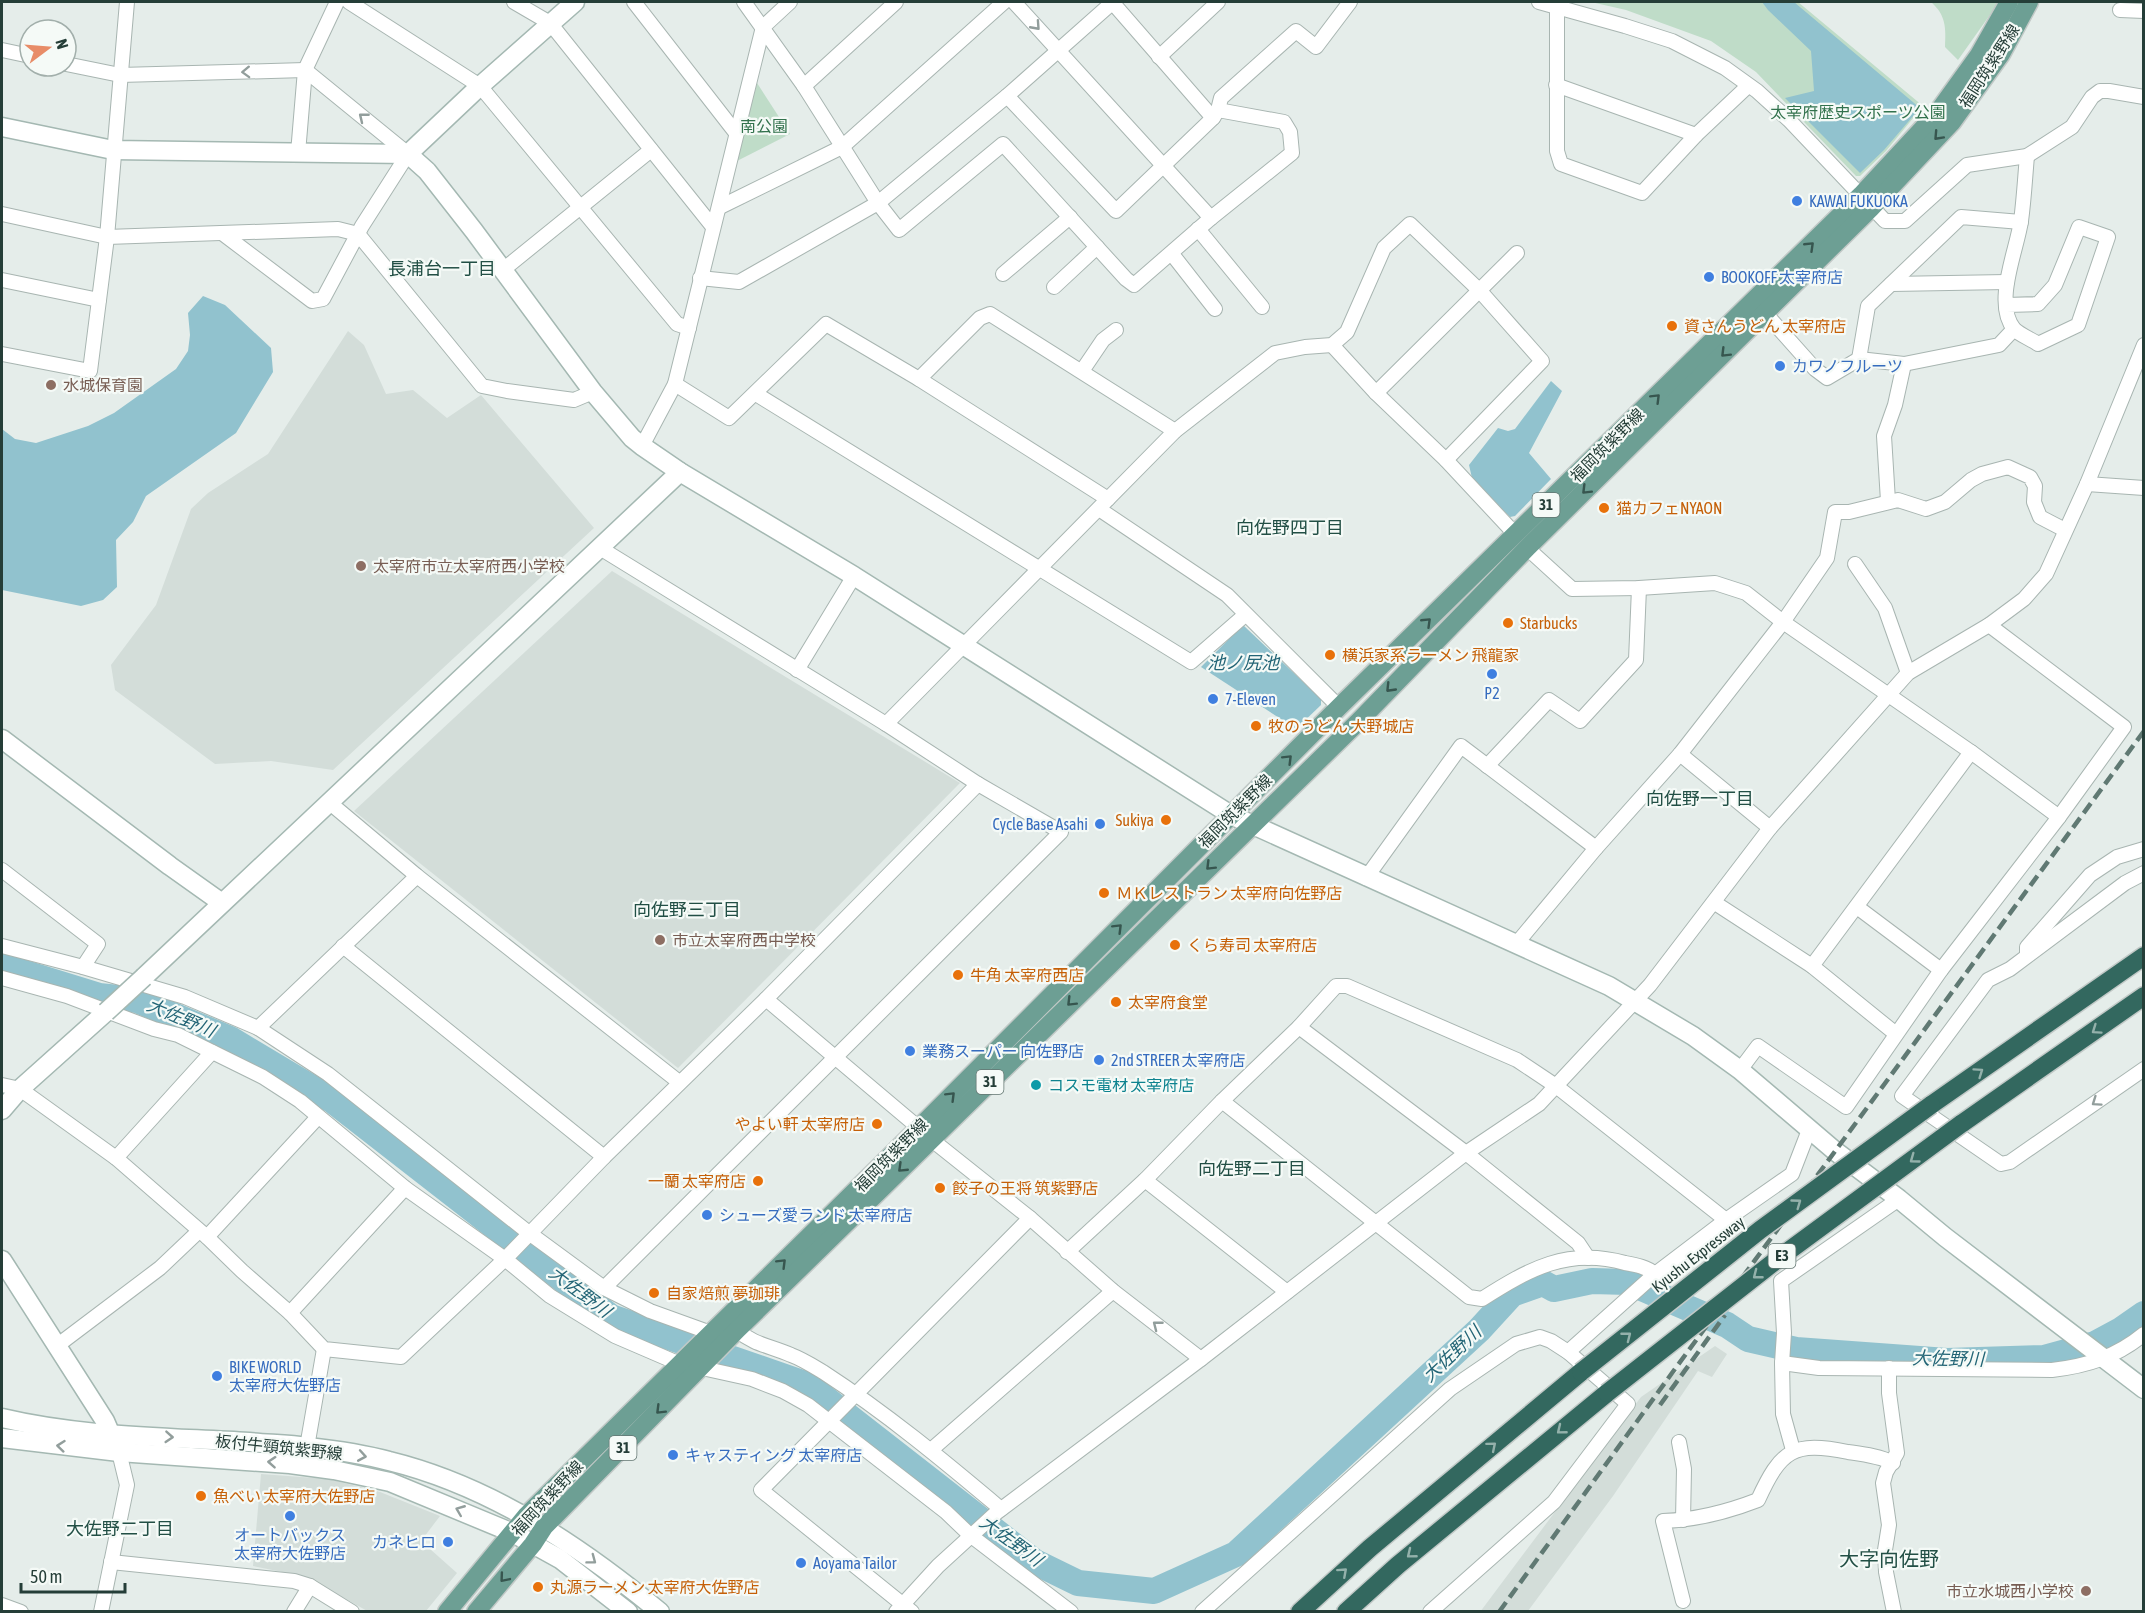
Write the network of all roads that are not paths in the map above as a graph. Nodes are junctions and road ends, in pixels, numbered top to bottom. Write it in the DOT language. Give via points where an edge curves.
graph roads {
  1 [pos="127,2"];
  2 [pos="337,2"];
  3 [pos="349,2"];
  4 [pos="514,2"];
  5 [pos="575,2"];
  6 [pos="634,2"];
  7 [pos="744,2"];
  8 [pos="790,2"];
  9 [pos="896,2"];
  10 [pos="1004,2"];
  11 [pos="1014,2"];
  12 [pos="1112,2"];
  13 [pos="1218,2"];
  14 [pos="1350,2"];
  15 [pos="1539,2"];
  16 [pos="2009,2"];
  17 [pos="2029,2"];
  18 [pos="1557,7"];
  19 [pos="2120,10"];
  20 [pos="2144,11"];
  21 [pos="550,23"];
  22 [pos="763,27"];
  23 [pos="2,50"];
  24 [pos="1058,50"];
  25 [pos="18,53"];
  26 [pos="1159,57"];
  27 [pos="78,66"];
  28 [pos="305,70"];
  29 [pos="120,75"];
  30 [pos="1556,84"];
  31 [pos="480,86"];
  32 [pos="804,86"];
  33 [pos="1748,86"];
  34 [pos="1007,96"];
  35 [pos="2144,97"];
  36 [pos="1216,114"];
  37 [pos="2,127"];
  38 [pos="736,133"];
  39 [pos="1696,135"];
  40 [pos="842,147"];
  41 [pos="113,150"];
  42 [pos="651,150"];
  43 [pos="298,153"];
  44 [pos="408,154"];
  45 [pos="2027,156"];
  46 [pos="1163,166"];
  47 [pos="1866,202"];
  48 [pos="878,203"];
  49 [pos="580,206"];
  50 [pos="720,207"];
  51 [pos="2,214"];
  52 [pos="1070,218"];
  53 [pos="1211,218"];
  54 [pos="2021,222"];
  55 [pos="713,227"];
  56 [pos="1198,230"];
  57 [pos="222,233"];
  58 [pos="358,234"];
  59 [pos="107,237"];
  60 [pos="1097,247"];
  61 [pos="1517,253"];
  62 [pos="1172,254"];
  63 [pos="504,269"];
  64 [pos="1003,274"];
  65 [pos="700,278"];
  66 [pos="2,280"];
  67 [pos="2007,282"];
  68 [pos="1891,284"];
  69 [pos="1054,287"];
  70 [pos="1480,291"];
  71 [pos="99,300"];
  72 [pos="2007,305"];
  73 [pos="1262,307"];
  74 [pos="1215,309"];
  75 [pos="1765,313"];
  76 [pos="689,328"];
  77 [pos="2014,329"];
  78 [pos="1116,330"];
  79 [pos="1332,345"];
  80 [pos="2144,345"];
  81 [pos="2,354"];
  82 [pos="1859,359"];
  83 [pos="1904,364"];
  84 [pos="1082,371"];
  85 [pos="919,379"];
  86 [pos="675,384"];
  87 [pos="593,392"];
  88 [pos="1377,393"];
  89 [pos="756,394"];
  90 [pos="1175,431"];
  91 [pos="642,446"];
  92 [pos="1446,460"];
  93 [pos="680,472"];
  94 [pos="2087,484"];
  95 [pos="2144,488"];
  96 [pos="1888,501"];
  97 [pos="1104,504"];
  98 [pos="2065,530"];
  99 [pos="1522,542"];
  100 [pos="600,548"];
  101 [pos="1856,564"];
  102 [pos="1040,568"];
  103 [pos="854,576"];
  104 [pos="1639,588"];
  105 [pos="1245,615"];
  106 [pos="1783,622"];
  107 [pos="1989,625"];
  108 [pos="963,646"];
  109 [pos="797,670"];
  110 [pos="1908,673"];
  111 [pos="1889,694"];
  112 [pos="1340,707"];
  113 [pos="886,724"];
  114 [pos="2,739"];
  115 [pos="1971,752"];
  116 [pos="1680,754"];
  117 [pos="1487,766"];
  118 [pos="978,784"];
  119 [pos="330,803"];
  120 [pos="1231,815"];
  121 [pos="2059,817"];
  122 [pos="1252,825"];
  123 [pos="1770,828"];
  124 [pos="1596,848"];
  125 [pos="2144,849"];
  126 [pos="2,870"];
  127 [pos="2144,873"];
  128 [pos="417,876"];
  129 [pos="1366,878"];
  130 [pos="222,903"];
  131 [pos="1714,903"];
  132 [pos="1857,907"];
  133 [pos="1516,943"];
  134 [pos="2,946"];
  135 [pos="343,946"];
  136 [pos="2027,956"];
  137 [pos="2144,956"];
  138 [pos="1812,966"];
  139 [pos="83,967"];
  140 [pos="1941,970"];
  141 [pos="2,978"];
  142 [pos="2144,996"];
  143 [pos="766,999"];
  144 [pos="1635,1000"];
  145 [pos="106,1012"];
  146 [pos="1299,1027"];
  147 [pos="258,1028"];
  148 [pos="1896,1034"];
  149 [pos="212,1052"];
  150 [pos="835,1058"];
  151 [pos="2144,1069"];
  152 [pos="1740,1070"];
  153 [pos="680,1082"];
  154 [pos="2,1085"];
  155 [pos="1556,1086"];
  156 [pos="20,1089"];
  157 [pos="1222,1101"];
  158 [pos="2,1110"];
  159 [pos="318,1117"];
  160 [pos="1809,1130"];
  161 [pos="925,1134"];
  162 [pos="1466,1153"];
  163 [pos="604,1157"];
  164 [pos="116,1158"];
  165 [pos="1145,1180"];
  166 [pos="405,1188"];
  167 [pos="1899,1199"];
  168 [pos="1030,1218"];
  169 [pos="1726,1220"];
  170 [pos="1377,1222"];
  171 [pos="529,1233"];
  172 [pos="203,1234"];
  173 [pos="1067,1252"];
  174 [pos="1588,1258"];
  175 [pos="505,1259"];
  176 [pos="2,1260"];
  177 [pos="1655,1274"];
  178 [pos="604,1288"];
  179 [pos="1113,1291"];
  180 [pos="1287,1292"];
  181 [pos="290,1314"];
  182 [pos="725,1334"];
  183 [pos="2144,1334"];
  184 [pos="58,1345"];
  185 [pos="324,1349"];
  186 [pos="1568,1352"];
  187 [pos="1201,1359"];
  188 [pos="2103,1360"];
  189 [pos="1782,1363"];
  190 [pos="680,1364"];
  191 [pos="702,1368"];
  192 [pos="1888,1368"];
  193 [pos="2144,1389"];
  194 [pos="852,1397"];
  195 [pos="2,1418"];
  196 [pos="832,1418"];
  197 [pos="110,1433"];
  198 [pos="2,1438"];
  199 [pos="1679,1442"];
  200 [pos="307,1447"];
  201 [pos="931,1450"];
  202 [pos="1793,1450"];
  203 [pos="119,1452"];
  204 [pos="1893,1463"];
  205 [pos="999,1511"];
  206 [pos="526,1516"];
  207 [pos="1683,1520"];
  208 [pos="544,1527"];
  209 [pos="973,1532"];
  210 [pos="513,1533"];
  211 [pos="533,1544"];
  212 [pos="111,1562"];
  213 [pos="310,1586"];
  214 [pos="1683,1601"];
  215 [pos="2,1605"];
  216 [pos="903,1609"];
  217 [pos="21,1611"];
  218 [pos="101,1611"];
  219 [pos="294,1611"];
  220 [pos="352,1611"];
  221 [pos="447,1611"];
  222 [pos="476,1611"];
  223 [pos="628,1611"];
  224 [pos="660,1611"];
  225 [pos="1071,1611"];
  226 [pos="1202,1611"];
  227 [pos="1300,1611"];
  228 [pos="1346,1611"];
  229 [pos="1430,1611"];
  230 [pos="1894,1611"];
  1 -- 29 [label="street"];
  2 -- 28 [label="street"];
  3 -- 31 [label="street"];
  4 -- 21 [label="street"];
  5 -- 21 [label="street"];
  6 -- 38 [label="street"];
  7 -- 22 [label="street"];
  8 -- 22 [label="street"];
  9 -- 32 [label="street"];
  10 -- 40 [label="street"];
  11 -- 24 [label="street, one-way"];
  12 -- 24 [label="street"];
  12 -- 26 [label="street"];
  13 -- 26 [label="street"];
  14 -- 36 [label="street" via="1316,46 1296,31 1221,98"];
  15 -- 18 [label="street"];
  16 -- 47 [label="main road, 福岡筑紫野線 / 31" via="1979,55"];
  17 -- 47 [label="main road, 福岡筑紫野線 / 31, one-way" via="2001,54 1952,122"];
  18 -- 30 [label="street"];
  18 -- 33 [label="street" via="1672,41 1725,68"];
  19 -- 20 [label="street"];
  21 -- 31 [label="street"];
  21 -- 42 [label="street"];
  22 -- 32 [label="street"];
  22 -- 38 [label="street"];
  23 -- 25 [label="street"];
  24 -- 34 [label="street"];
  24 -- 46 [label="street"];
  26 -- 36 [label="street"];
  27 -- 29 [label="street"];
  28 -- 29 [label="street, one-way"];
  28 -- 43 [label="street"];
  44 -- 28 [label="street, one-way"];
  29 -- 41 [label="street"];
  30 -- 39 [label="street"];
  30 -- 39 [label="street" via="1557,151 1561,164 1642,193"];
  31 -- 44 [label="street"];
  31 -- 49 [label="street"];
  32 -- 40 [label="street"];
  33 -- 39 [label="street"];
  33 -- 47 [label="street" via="1789,120"];
  34 -- 46 [label="street" via="1116,211"];
  34 -- 48 [label="street"];
  35 -- 45 [label="street" via="2100,91 2072,127"];
  36 -- 46 [label="street"];
  36 -- 53 [label="street" via="1284,122 1290,132 1292,153"];
  37 -- 41 [label="street"];
  38 -- 50 [label="street"];
  40 -- 48 [label="street"];
  40 -- 50 [label="street"];
  41 -- 43 [label="street"];
  41 -- 59 [label="street"];
  42 -- 49 [label="street"];
  42 -- 55 [label="street"];
  43 -- 44 [label="street"];
  44 -- 58 [label="street"];
  44 -- 63 [label="street" via="427,171"];
  45 -- 47 [label="street" via="1967,165 1905,221 1885,221"];
  45 -- 54 [label="street"];
  46 -- 53 [label="street"];
  47 -- 75 [label="main road, 福岡筑紫野線 / 31"];
  99 -- 47 [label="main road, 福岡筑紫野線 / 31, one-way"];
  48 -- 52 [label="street" via="898,230 1003,144"];
  48 -- 65 [label="street" via="739,282"];
  49 -- 63 [label="street"];
  49 -- 76 [label="street" via="677,324"];
  50 -- 55 [label="street"];
  51 -- 59 [label="street"];
  52 -- 60 [label="street"];
  52 -- 64 [label="street"];
  53 -- 56 [label="street"];
  54 -- 67 [label="street"];
  54 -- 68 [label="street" via="1961,217"];
  55 -- 65 [label="street"];
  56 -- 62 [label="street"];
  56 -- 73 [label="street"];
  57 -- 58 [label="street" via="338,229"];
  57 -- 58 [label="street" via="312,301 323,299"];
  57 -- 59 [label="street"];
  58 -- 87 [label="street" via="482,386 574,400"];
  59 -- 71 [label="street"];
  60 -- 62 [label="street" via="1134,285"];
  60 -- 69 [label="street"];
  61 -- 70 [label="street"];
  62 -- 74 [label="street"];
  63 -- 87 [label="street"];
  65 -- 76 [label="street"];
  66 -- 71 [label="street"];
  67 -- 68 [label="street"];
  67 -- 72 [label="street"];
  68 -- 82 [label="street" via="1868,306"];
  70 -- 79 [label="street" via="1410,224 1384,248 1347,332"];
  70 -- 88 [label="street"];
  70 -- 92 [label="street" via="1542,361"];
  71 -- 81 [label="street" via="90,371"];
  72 -- 77 [label="street"];
  72 -- 77 [label="street" via="2038,304 2055,285 2079,227 2108,237 2078,325 2038,344"];
  75 -- 82 [label="street" via="1827,378"];
  75 -- 99 [label="main road, 福岡筑紫野線 / 31, one-way"];
  76 -- 86 [label="street"];
  77 -- 83 [label="street" via="2000,345"];
  78 -- 84 [label="street" via="1103,340"];
  79 -- 88 [label="street"];
  79 -- 90 [label="street" via="1275,353"];
  80 -- 94 [label="street"];
  82 -- 83 [label="street"];
  83 -- 96 [label="street" via="1884,436"];
  84 -- 85 [label="street" via="990,314 980,318"];
  84 -- 90 [label="street"];
  85 -- 89 [label="street" via="826,324"];
  85 -- 97 [label="street"];
  86 -- 89 [label="street" via="729,418"];
  86 -- 91 [label="street"];
  87 -- 91 [label="street"];
  88 -- 92 [label="street"];
  89 -- 102 [label="street"];
  90 -- 97 [label="street"];
  91 -- 93 [label="street"];
  92 -- 99 [label="street"];
  93 -- 100 [label="street"];
  93 -- 103 [label="street"];
  94 -- 95 [label="street"];
  94 -- 98 [label="street"];
  96 -- 98 [label="street" via="1905,501 1926,509 1945,502 1971,480 2008,467 2030,477 2040,517"];
  96 -- 106 [label="street" via="1835,512 1827,558"];
  97 -- 102 [label="street"];
  97 -- 105 [label="street" via="1227,595"];
  98 -- 107 [label="street" via="2046,574 2024,598"];
  99 -- 104 [label="street" via="1572,589"];
  112 -- 99 [label="main road, 福岡筑紫野線 / 31, one-way"];
  99 -- 122 [label="main road, 福岡筑紫野線 / 31, one-way" via="1357,723"];
  100 -- 109 [label="street"];
  100 -- 119 [label="street"];
  101 -- 110 [label="street" via="1885,608"];
  102 -- 105 [label="street" via="1191,662"];
  102 -- 108 [label="street"];
  103 -- 108 [label="street"];
  103 -- 109 [label="street"];
  104 -- 106 [label="street" via="1715,583 1746,593"];
  104 -- 117 [label="street" via="1636,660 1580,721 1549,700"];
  105 -- 112 [label="street"];
  106 -- 111 [label="street"];
  106 -- 116 [label="street"];
  107 -- 110 [label="street"];
  107 -- 121 [label="street" via="2124,727"];
  108 -- 113 [label="street"];
  108 -- 120 [label="street"];
  109 -- 113 [label="street"];
  110 -- 111 [label="street"];
  111 -- 115 [label="street"];
  111 -- 123 [label="street"];
  120 -- 112 [label="main road, 福岡筑紫野線 / 31, one-way"];
  113 -- 118 [label="street"];
  114 -- 130 [label="street"];
  115 -- 121 [label="street"];
  115 -- 132 [label="street"];
  116 -- 123 [label="street"];
  116 -- 124 [label="street"];
  117 -- 124 [label="street"];
  117 -- 129 [label="street" via="1461,746"];
  118 -- 143 [label="street"];
  118 -- 150 [label="street" via="1061,832"];
  119 -- 128 [label="street"];
  119 -- 130 [label="street"];
  120 -- 122 [label="street"];
  161 -- 120 [label="main road, 福岡筑紫野線 / 31, one-way"];
  121 -- 140 [label="street"];
  122 -- 129 [label="street"];
  122 -- 161 [label="main road, 福岡筑紫野線 / 31, one-way"];
  123 -- 131 [label="street"];
  124 -- 133 [label="street"];
  125 -- 136 [label="street" via="2117,857 2090,875 2027,947"];
  126 -- 139 [label="street" via="98,944"];
  127 -- 136 [label="street"];
  128 -- 135 [label="street"];
  128 -- 153 [label="street"];
  129 -- 133 [label="street"];
  130 -- 145 [label="street, bridge"];
  131 -- 138 [label="street"];
  131 -- 144 [label="street"];
  132 -- 138 [label="street"];
  132 -- 140 [label="street"];
  133 -- 144 [label="street"];
  134 -- 139 [label="street"];
  135 -- 147 [label="street"];
  135 -- 163 [label="street"];
  151 -- 136 [label="street, one-way" via="2010,1162 2001,1164 1902,1096 1988,980"];
  227 -- 137 [label="highway, Kyushu Expressway / E3, one-way, bridge" via="1581,1372 1760,1230"];
  138 -- 148 [label="street"];
  139 -- 147 [label="street" via="186,997"];
  140 -- 148 [label="street"];
  141 -- 145 [label="street" via="67,996"];
  142 -- 228 [label="highway, E3, one-way, bridge" via="1779,1258 1607,1393"];
  143 -- 150 [label="street"];
  143 -- 153 [label="street"];
  144 -- 152 [label="street"];
  144 -- 155 [label="street"];
  145 -- 149 [label="street" via="178,1035"];
  145 -- 156 [label="street"];
  146 -- 155 [label="street" via="1336,986 1347,986 1517,1060"];
  146 -- 157 [label="street"];
  146 -- 162 [label="street"];
  147 -- 171 [label="street" via="328,1074"];
  148 -- 152 [label="street" via="1846,1107 1758,1046"];
  149 -- 159 [label="street" via="263,1077"];
  149 -- 164 [label="street"];
  150 -- 161 [label="street"];
  150 -- 178 [label="street"];
  152 -- 160 [label="street"];
  153 -- 163 [label="street"];
  154 -- 156 [label="street"];
  155 -- 162 [label="street" via="1539,1104"];
  155 -- 169 [label="street"];
  156 -- 158 [label="street"];
  156 -- 164 [label="street"];
  157 -- 165 [label="street"];
  157 -- 170 [label="street"];
  159 -- 166 [label="street"];
  159 -- 172 [label="street"];
  160 -- 167 [label="street"];
  160 -- 169 [label="street" via="1792,1174"];
  161 -- 168 [label="street"];
  182 -- 161 [label="main road, 福岡筑紫野線 / 31, one-way"];
  161 -- 182 [label="main road, 福岡筑紫野線 / 31, one-way"];
  162 -- 170 [label="street"];
  162 -- 174 [label="street" via="1578,1243"];
  163 -- 171 [label="street"];
  164 -- 172 [label="street"];
  165 -- 173 [label="street"];
  165 -- 180 [label="street"];
  166 -- 175 [label="street"];
  166 -- 181 [label="street"];
  167 -- 188 [label="street"];
  167 -- 189 [label="street" via="1780,1281"];
  168 -- 173 [label="street"];
  168 -- 194 [label="street"];
  169 -- 177 [label="street"];
  170 -- 174 [label="street" via="1469,1297 1482,1299 1544,1265 1568,1258"];
  170 -- 180 [label="street"];
  171 -- 175 [label="street"];
  171 -- 178 [label="street"];
  172 -- 181 [label="street"];
  172 -- 184 [label="street"];
  173 -- 179 [label="street"];
  174 -- 177 [label="street" via="1616,1260 1650,1269"];
  175 -- 185 [label="street" via="401,1357"];
  175 -- 190 [label="street" via="550,1296 585,1318"];
  176 -- 184 [label="street"];
  177 -- 186 [label="street"];
  178 -- 182 [label="street" via="650,1311"];
  187 -- 179 [label="street, one-way"];
  179 -- 201 [label="street"];
  180 -- 187 [label="street"];
  181 -- 185 [label="street"];
  182 -- 190 [label="main road, 福岡筑紫野線 / 31"];
  182 -- 191 [label="main road, 福岡筑紫野線 / 31"];
  182 -- 194 [label="street" via="792,1355 821,1371"];
  183 -- 188 [label="street"];
  184 -- 197 [label="street"];
  185 -- 200 [label="street"];
  186 -- 226 [label="street" via="1540,1337 1516,1344 1450,1389"];
  186 -- 229 [label="street" via="1628,1404 1555,1504"];
  187 -- 205 [label="street"];
  188 -- 192 [label="street" via="2052,1370"];
  188 -- 193 [label="street"];
  189 -- 192 [label="street" via="1819,1368"];
  189 -- 202 [label="street" via="1783,1414"];
  190 -- 206 [label="main road, 福岡筑紫野線 / 31"];
  191 -- 196 [label="street" via="752,1379"];
  191 -- 208 [label="main road, 福岡筑紫野線 / 31, one-way"];
  192 -- 204 [label="street" via="1897,1453"];
  194 -- 196 [label="street"];
  194 -- 201 [label="street"];
  195 -- 197 [label="street, 板付牛頸筑紫野線"];
  196 -- 209 [label="street"];
  196 -- 216 [label="street" via="761,1490"];
  197 -- 200 [label="street, 板付牛頸筑紫野線, one-way"];
  197 -- 203 [label="street"];
  203 -- 198 [label="street, 板付牛頸筑紫野線, one-way"];
  199 -- 207 [label="street"];
  200 -- 206 [label="street, 板付牛頸筑紫野線, one-way" via="389,1461 456,1483"];
  201 -- 205 [label="street"];
  202 -- 204 [label="street" via="1813,1446"];
  202 -- 207 [label="street" via="1769,1476 1758,1500 1726,1512"];
  210 -- 203 [label="street, 板付牛頸筑紫野線, one-way" via="390,1482 334,1470"];
  203 -- 212 [label="street" via="127,1485"];
  204 -- 230 [label="street" via="1883,1484 1889,1525 1886,1572"];
  205 -- 209 [label="street"];
  206 -- 208 [label="street, 板付牛頸筑紫野線"];
  206 -- 210 [label="main road, 福岡筑紫野線 / 31"];
  207 -- 214 [label="street" via="1663,1521"];
  208 -- 211 [label="main road, 福岡筑紫野線 / 31"];
  208 -- 224 [label="street, 板付牛頸筑紫野線, one-way"];
  209 -- 216 [label="street" via="938,1566"];
  209 -- 225 [label="street"];
  210 -- 211 [label="street, 板付牛頸筑紫野線"];
  210 -- 221 [label="main road, 福岡筑紫野線 / 31"];
  211 -- 222 [label="main road, 福岡筑紫野線 / 31, one-way"];
  211 -- 223 [label="street, 板付牛頸筑紫野線" via="560,1559"];
  212 -- 213 [label="street" via="294,1581"];
  212 -- 218 [label="street"];
  213 -- 219 [label="street"];
  213 -- 220 [label="street"];
  215 -- 217 [label="street"];
}
